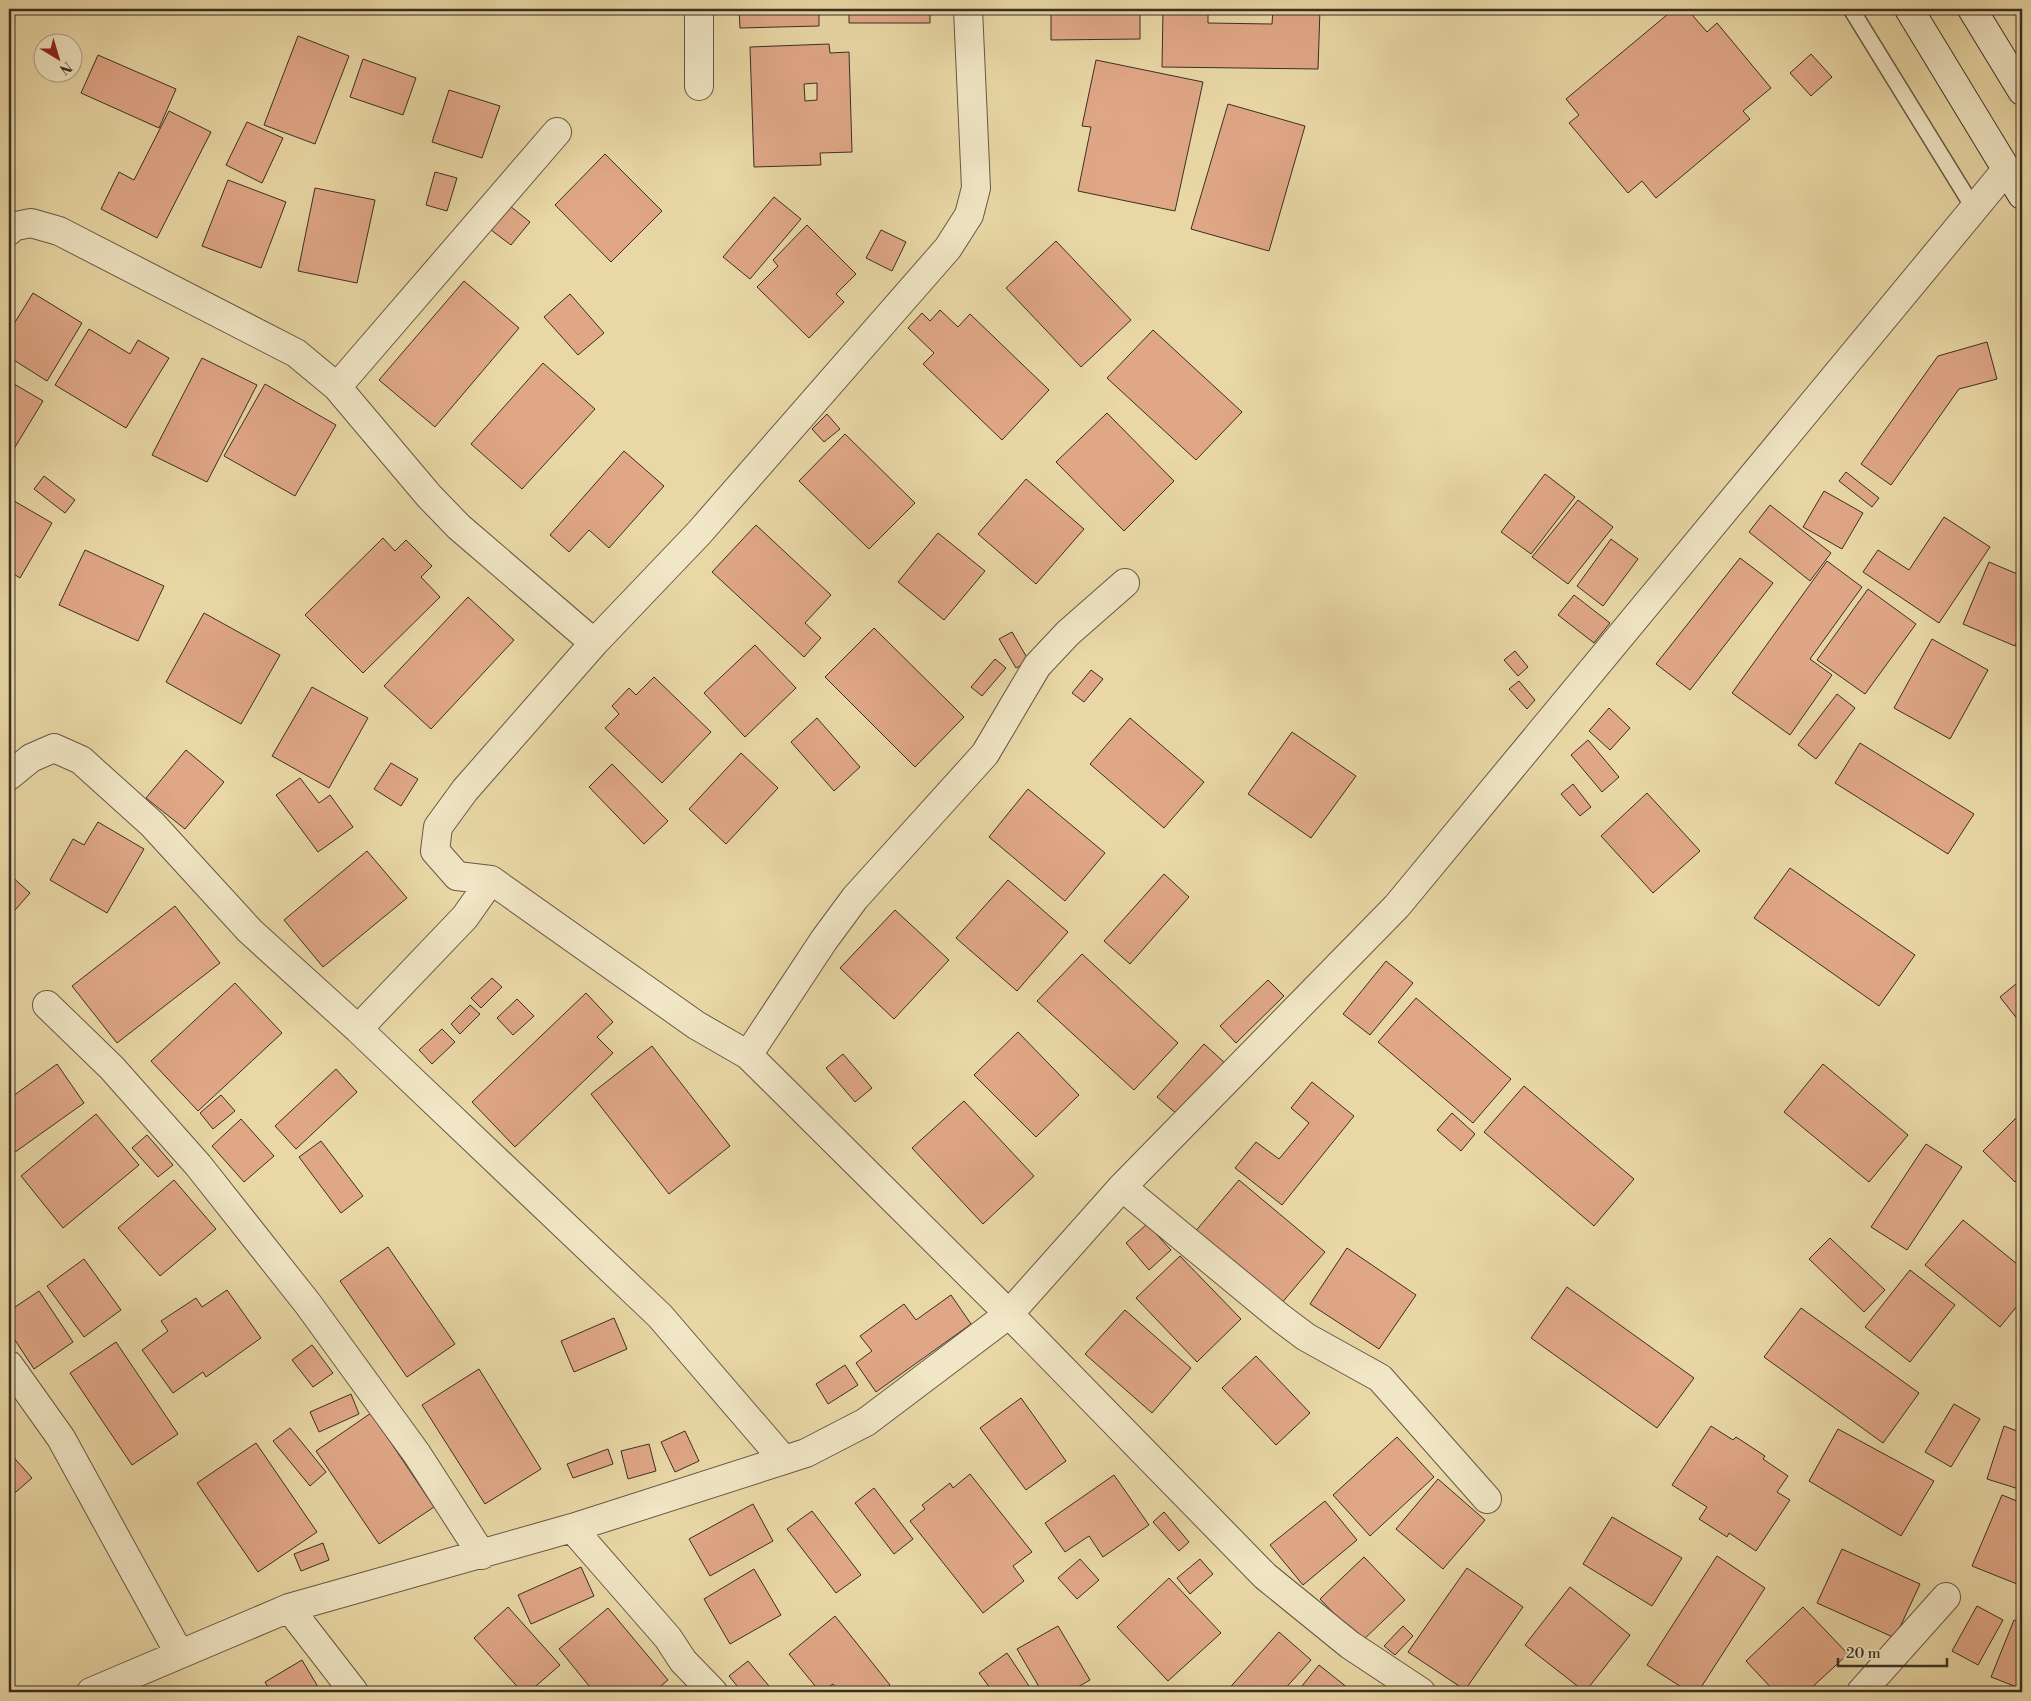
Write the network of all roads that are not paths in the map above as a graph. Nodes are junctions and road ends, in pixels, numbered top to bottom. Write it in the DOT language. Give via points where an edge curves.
graph roads {
  1 [pos="699,9"];
  2 [pos="968,9"];
  3 [pos="1851,9"];
  4 [pos="1909,9"];
  5 [pos="1972,9"];
  6 [pos="699,86"];
  7 [pos="2022,91"];
  8 [pos="557,132"];
  9 [pos="2006,170"];
  10 [pos="2022,195"];
  11 [pos="1973,207"];
  12 [pos="9,231"];
  13 [pos="337,387"];
  14 [pos="1126,583"];
  15 [pos="594,642"];
  16 [pos="9,776"];
  17 [pos="491,880"];
  18 [pos="47,1005"];
  19 [pos="358,1029"];
  20 [pos="748,1055"];
  21 [pos="1122,1187"];
  22 [pos="1009,1314"];
  23 [pos="9,1365"];
  24 [pos="783,1459"];
  25 [pos="1487,1499"];
  26 [pos="572,1528"];
  27 [pos="482,1555"];
  28 [pos="1946,1597"];
  29 [pos="289,1608"];
  30 [pos="179,1653"];
  31 [pos="91,1692"];
  32 [pos="354,1692"];
  33 [pos="713,1692"];
  34 [pos="1422,1692"];
  35 [pos="1861,1692"];
  1 -- 6 [label="street"];
  2 -- 15 [label="street" via="976,188 969,215 948,248 706,526"];
  3 -- 11 [label="lane"];
  4 -- 9 [label="street"];
  5 -- 7 [label="street"];
  8 -- 13 [label="street"];
  9 -- 10 [label="street"];
  9 -- 11 [label="street"];
  11 -- 21 [label="street" via="1397,906"];
  12 -- 13 [label="street" via="11,227 31,223 59,231 296,353"];
  13 -- 15 [label="street" via="459,527"];
  14 -- 20 [label="street" via="1068,633 1037,666 985,754 855,898"];
  15 -- 17 [label="street" via="465,790 438,827 435,851 457,876"];
  16 -- 19 [label="street" via="32,758 54,748 82,760 152,824 250,932"];
  17 -- 19 [label="street" via="465,917"];
  17 -- 20 [label="street" via="696,1025"];
  18 -- 27 [label="street" via="112,1068 198,1165 308,1304 417,1454"];
  19 -- 24 [label="street" via="660,1316"];
  20 -- 22 [label="street"];
  21 -- 22 [label="street"];
  21 -- 25 [label="street" via="1306,1337 1380,1378"];
  22 -- 24 [label="street" via="866,1422 806,1453"];
  22 -- 34 [label="street" via="1264,1576 1350,1645"];
  23 -- 30 [label="street" via="60,1438"];
  24 -- 26 [label="street"];
  26 -- 27 [label="street"];
  26 -- 33 [label="street" via="668,1638 683,1661"];
  27 -- 29 [label="street"];
  28 -- 35 [label="street"];
  29 -- 30 [label="street"];
  29 -- 32 [label="street"];
  30 -- 31 [label="street"];
}
